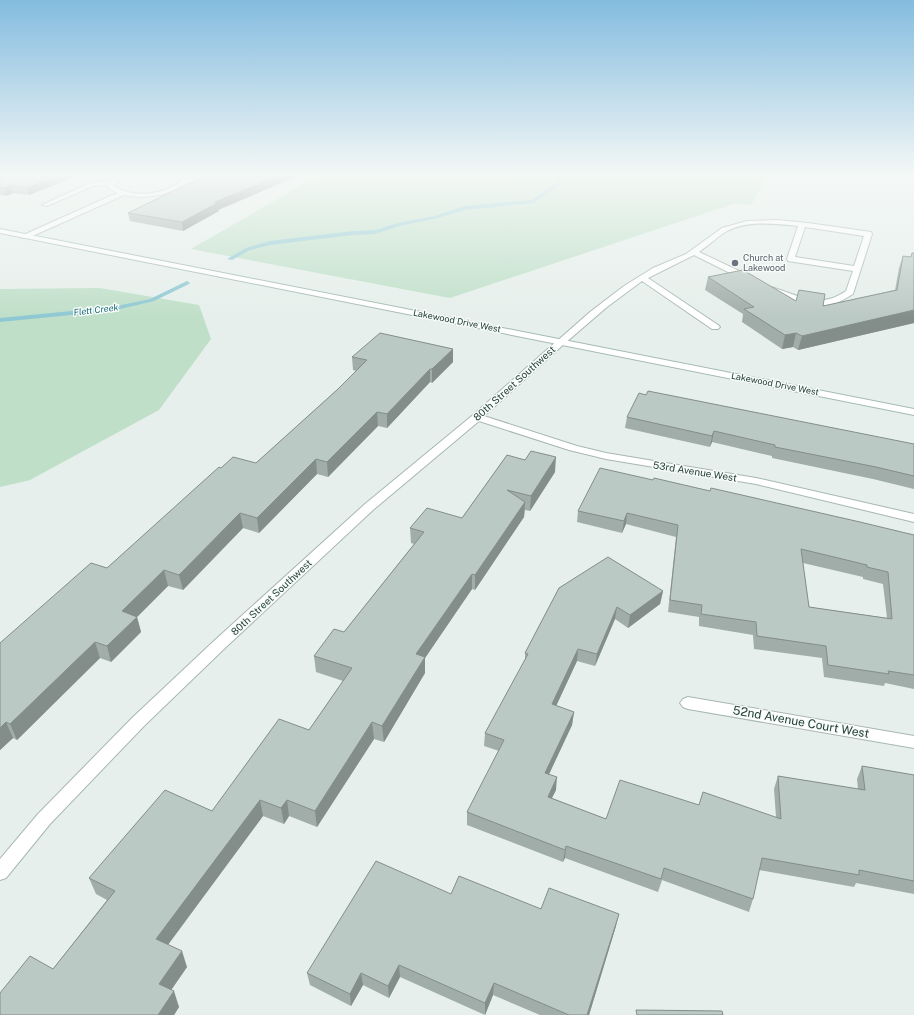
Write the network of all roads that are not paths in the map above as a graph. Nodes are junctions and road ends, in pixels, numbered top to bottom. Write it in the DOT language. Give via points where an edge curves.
graph roads {
  1 [pos="54,223"];
  2 [pos="744,223"];
  3 [pos="787,223"];
  4 [pos="802,225"];
  5 [pos="0,231"];
  6 [pos="25,236"];
  7 [pos="694,252"];
  8 [pos="857,269"];
  9 [pos="643,278"];
  10 [pos="715,328"];
  11 [pos="561,342"];
  12 [pos="914,412"];
  13 [pos="477,417"];
  14 [pos="914,518"];
  15 [pos="688,703"];
  16 [pos="914,742"];
  17 [pos="0,872"];
  1 -- 6 [label="street"];
  2 -- 7 [label="street, 80th Street Southwest" via="729,227 712,236"];
  3 -- 4 [label="street, 80th Street Southwest"];
  4 -- 8 [label="street, 80th Street Southwest" via="868,234"];
  4 -- 8 [label="street" via="790,260"];
  5 -- 6 [label="street, Lakewood Drive West"];
  6 -- 11 [label="street, Lakewood Drive West"];
  7 -- 8 [label="street" via="778,293 829,302 850,292"];
  7 -- 9 [label="street, 80th Street Southwest"];
  9 -- 10 [label="street"];
  9 -- 11 [label="street, 80th Street Southwest" via="601,306"];
  11 -- 12 [label="street, Lakewood Drive West"];
  11 -- 13 [label="street, 80th Street Southwest"];
  13 -- 14 [label="street, 53rd Avenue West" via="606,456 756,481"];
  13 -- 17 [label="street, 80th Street Southwest" via="369,507 144,716 44,819"];
  15 -- 16 [label="street, 52nd Avenue Court West"];
}
